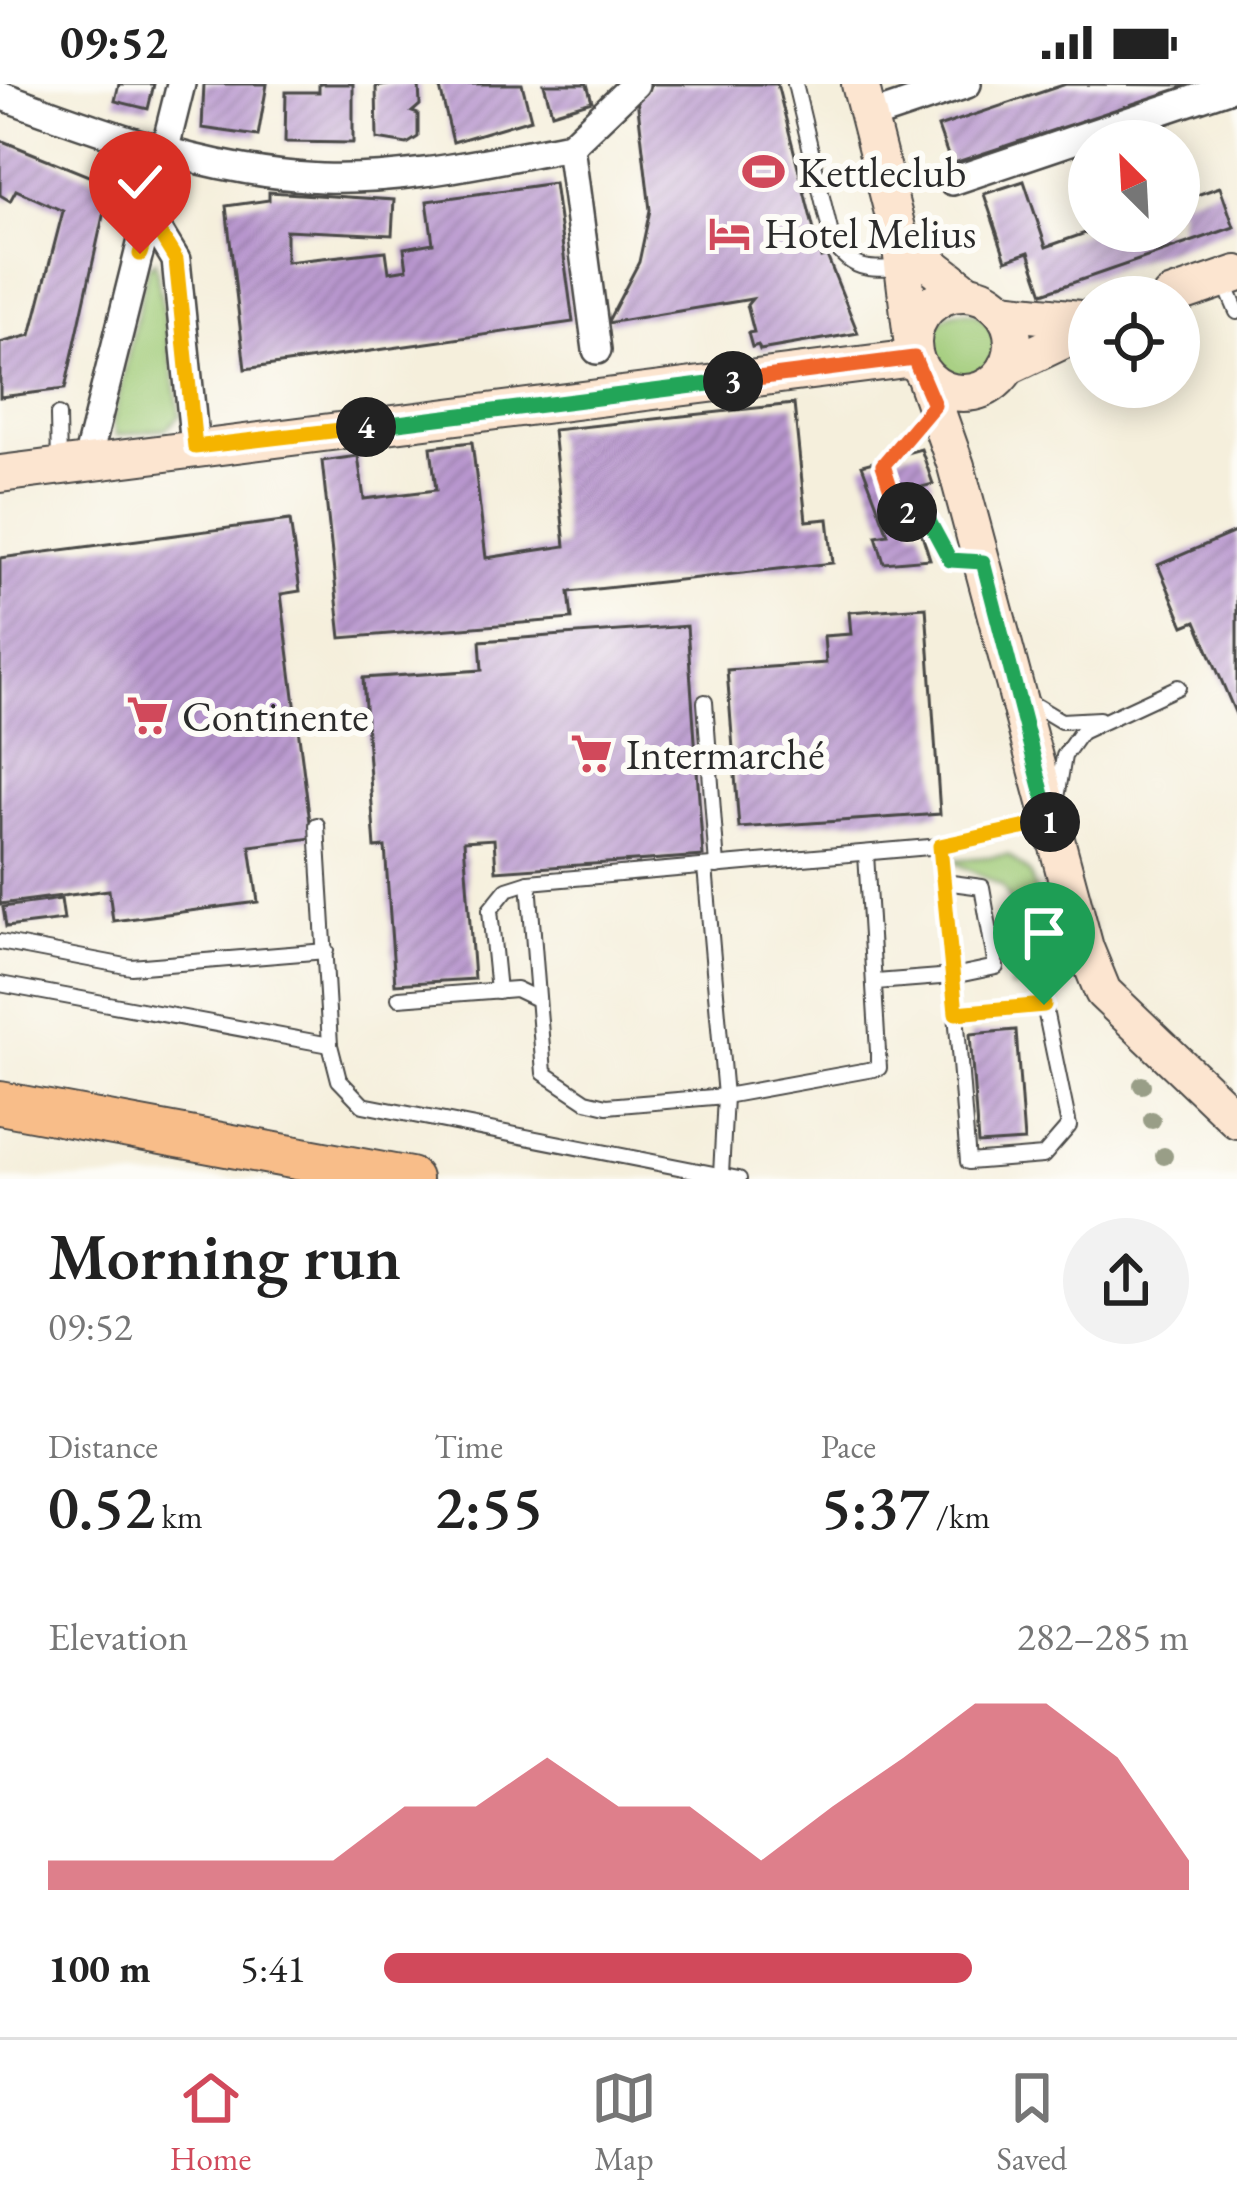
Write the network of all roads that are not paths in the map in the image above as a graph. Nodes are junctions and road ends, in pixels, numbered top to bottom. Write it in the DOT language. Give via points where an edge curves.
graph roads {
  1 [pos="182,84"];
  2 [pos="635,84"];
  3 [pos="795,84"];
  4 [pos="967,84"];
  5 [pos="1225,87"];
  6 [pos="0,95"];
  7 [pos="864,100"];
  8 [pos="570,146"];
  9 [pos="166,154"];
  10 [pos="952,181"];
  11 [pos="151,219"];
  12 [pos="901,254"];
  13 [pos="1232,289"];
  14 [pos="968,292"];
  15 [pos="1200,293"];
  16 [pos="1002,311"];
  17 [pos="1068,321"];
  18 [pos="1068,335"];
  19 [pos="598,350"];
  20 [pos="1007,367"];
  21 [pos="921,369"];
  22 [pos="977,391"];
  23 [pos="58,415"];
  24 [pos="195,447"];
  25 [pos="73,464"];
  26 [pos="956,466"];
  27 [pos="0,474"];
  28 [pos="983,562"];
  29 [pos="1178,687"];
  30 [pos="1018,694"];
  31 [pos="705,702"];
  32 [pos="1099,719"];
  33 [pos="1050,824"];
  34 [pos="317,825"];
  35 [pos="940,846"];
  36 [pos="866,854"];
  37 [pos="711,867"];
  38 [pos="529,882"];
  39 [pos="944,882"];
  40 [pos="0,942"];
  41 [pos="326,951"];
  42 [pos="953,976"];
  43 [pos="876,982"];
  44 [pos="0,984"];
  45 [pos="498,991"];
  46 [pos="399,998"];
  47 [pos="537,999"];
  48 [pos="956,1013"];
  49 [pos="329,1045"];
  50 [pos="725,1096"];
  51 [pos="0,1103"];
  52 [pos="1237,1120"];
  53 [pos="370,1174"];
  54 [pos="721,1175"];
  55 [pos="410,1179"];
  56 [pos="739,1179"];
  1 -- 9 [label="street"];
  2 -- 8 [label="street"];
  3 -- 12 [label="lane" via="833,243 863,270"];
  4 -- 7 [label="street"];
  5 -- 10 [label="street"];
  6 -- 9 [label="street"];
  7 -- 12 [label="main road"];
  8 -- 9 [label="street" via="415,174 320,178"];
  8 -- 19 [label="street"];
  9 -- 11 [label="street"];
  11 -- 24 [label="street" via="176,260"];
  11 -- 25 [label="street"];
  12 -- 14 [label="main road"];
  12 -- 21 [label="main road"];
  13 -- 15 [label="main road"];
  14 -- 16 [label="main road"];
  14 -- 21 [label="main road" via="931,304"];
  16 -- 17 [label="main road"];
  16 -- 20 [label="main road" via="1011,328"];
  18 -- 20 [label="main road"];
  20 -- 22 [label="main road"];
  21 -- 22 [label="main road" via="939,388"];
  21 -- 24 [label="main road"];
  21 -- 26 [label="main road"];
  21 -- 28 [label="lane" via="883,465 897,508 929,521 950,560"];
  22 -- 26 [label="main road"];
  23 -- 25 [label="lane"];
  24 -- 25 [label="main road"];
  25 -- 27 [label="main road"];
  26 -- 28 [label="main road"];
  28 -- 30 [label="main road"];
  29 -- 32 [label="lane"];
  30 -- 32 [label="lane" via="1062,721"];
  30 -- 33 [label="main road"];
  31 -- 37 [label="lane"];
  32 -- 33 [label="lane" via="1064,756"];
  33 -- 35 [label="lane"];
  33 -- 52 [label="main road" via="1103,992"];
  34 -- 41 [label="lane"];
  35 -- 36 [label="lane"];
  35 -- 39 [label="lane"];
  36 -- 37 [label="lane"];
  36 -- 43 [label="lane"];
  37 -- 38 [label="lane"];
  37 -- 50 [label="lane"];
  38 -- 45 [label="lane" via="507,889 490,910"];
  38 -- 47 [label="lane"];
  39 -- 42 [label="lane"];
  39 -- 42 [label="lane" via="982,887 994,938 996,968"];
  40 -- 41 [label="lane" via="131,967"];
  41 -- 49 [label="lane"];
  42 -- 43 [label="lane"];
  42 -- 48 [label="lane"];
  43 -- 50 [label="lane" via="879,1068"];
  44 -- 49 [label="lane"];
  45 -- 46 [label="lane"];
  45 -- 47 [label="lane"];
  47 -- 50 [label="lane" via="544,1073 586,1102"];
  48 -- 48 [label="lane" via="968,1162 1043,1156 1069,1126 1044,1005"];
  49 -- 54 [label="lane" via="339,1080 363,1105"];
  50 -- 54 [label="lane"];
  51 -- 53 [label="main road"];
  53 -- 55 [label="main road"];
  54 -- 56 [label="lane"];
}
